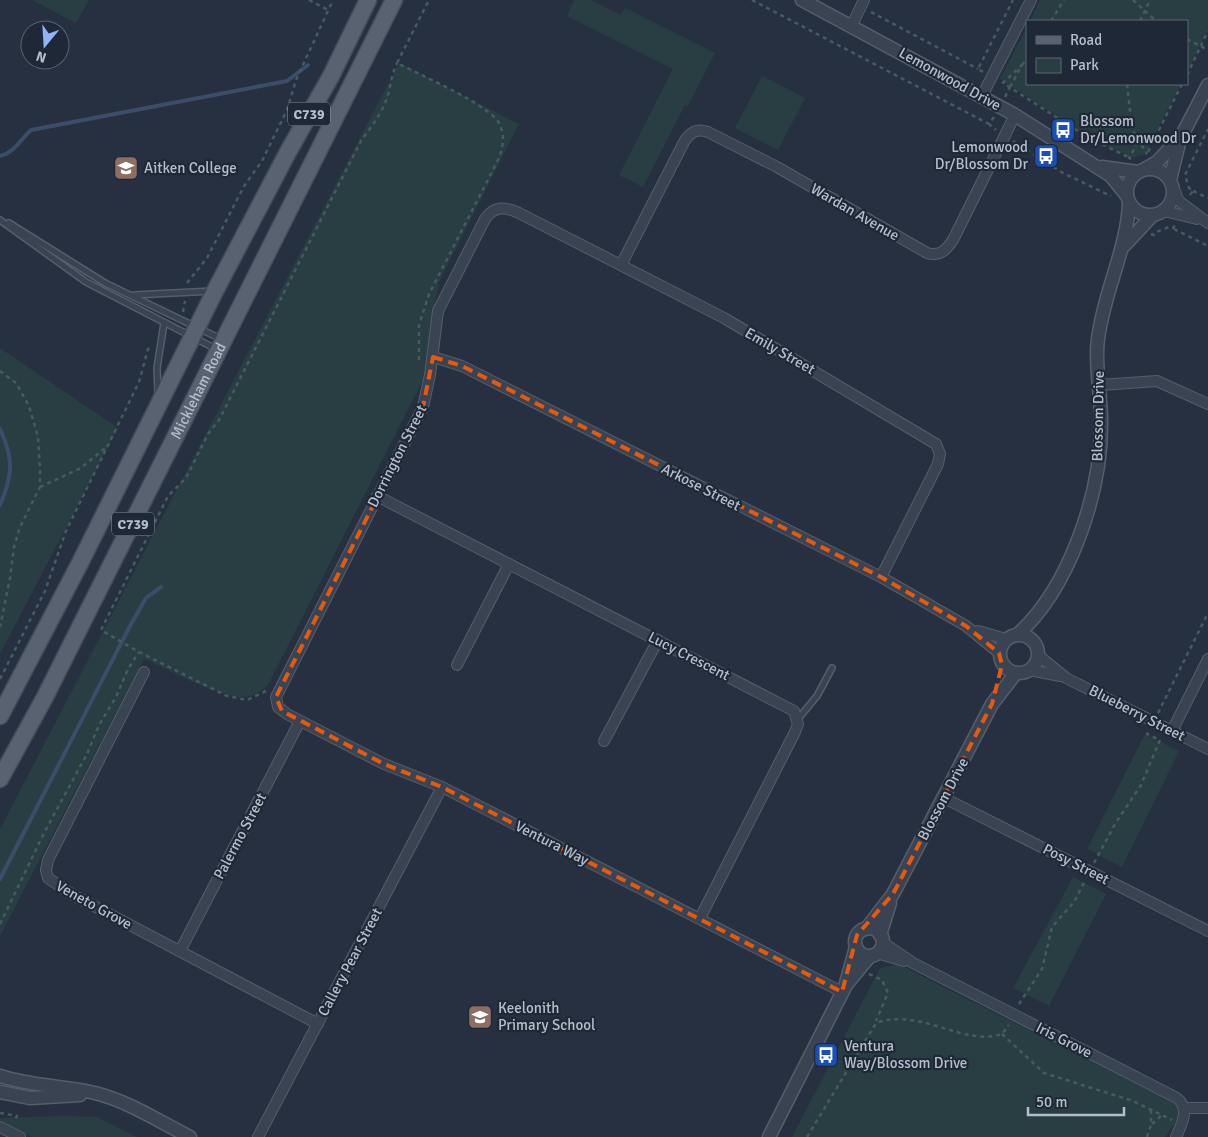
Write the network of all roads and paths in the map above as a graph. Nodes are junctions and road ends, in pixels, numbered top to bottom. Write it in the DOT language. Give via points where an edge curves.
graph roads {
  1 [pos="309,0"];
  2 [pos="333,0"];
  3 [pos="368,0"];
  4 [pos="394,0"];
  5 [pos="429,0"];
  6 [pos="752,0"];
  7 [pos="802,0"];
  8 [pos="1031,0"];
  9 [pos="1064,0"];
  10 [pos="1133,0"];
  11 [pos="1150,0"];
  12 [pos="868,3"];
  13 [pos="328,10"];
  14 [pos="1144,12"];
  15 [pos="1052,20"];
  16 [pos="1140,20"];
  17 [pos="1155,20"];
  18 [pos="852,25"];
  19 [pos="1208,31"];
  20 [pos="1188,40"];
  21 [pos="1201,47"];
  22 [pos="1208,50"];
  23 [pos="1026,60"];
  24 [pos="305,62"];
  25 [pos="397,63"];
  26 [pos="1022,66"];
  27 [pos="978,69"];
  28 [pos="1188,73"];
  29 [pos="1208,84"];
  30 [pos="1127,85"];
  31 [pos="1182,85"];
  32 [pos="982,96"];
  33 [pos="1015,115"];
  34 [pos="989,124"];
  35 [pos="1180,139"];
  36 [pos="1138,142"];
  37 [pos="1095,165"];
  38 [pos="1141,166"];
  39 [pos="1172,183"];
  40 [pos="1193,190"];
  41 [pos="1208,198"];
  42 [pos="1128,199"];
  43 [pos="1164,211"];
  44 [pos="488,215"];
  45 [pos="1152,216"];
  46 [pos="0,219"];
  47 [pos="1208,222"];
  48 [pos="1173,228"];
  49 [pos="1208,246"];
  50 [pos="1123,248"];
  51 [pos="621,265"];
  52 [pos="215,291"];
  53 [pos="133,295"];
  54 [pos="164,323"];
  55 [pos="195,332"];
  56 [pos="223,346"];
  57 [pos="433,357"];
  58 [pos="420,368"];
  59 [pos="0,371"];
  60 [pos="1100,385"];
  61 [pos="1208,404"];
  62 [pos="158,405"];
  63 [pos="111,439"];
  64 [pos="40,486"];
  65 [pos="377,496"];
  66 [pos="509,564"];
  67 [pos="881,578"];
  68 [pos="1044,606"];
  69 [pos="1208,614"];
  70 [pos="966,626"];
  71 [pos="0,627"];
  72 [pos="1011,637"];
  73 [pos="658,640"];
  74 [pos="1037,650"];
  75 [pos="139,652"];
  76 [pos="1001,659"];
  77 [pos="1208,659"];
  78 [pos="458,665"];
  79 [pos="832,668"];
  80 [pos="1029,670"];
  81 [pos="144,672"];
  82 [pos="1016,673"];
  83 [pos="1066,678"];
  84 [pos="275,687"];
  85 [pos="992,704"];
  86 [pos="0,716"];
  87 [pos="798,720"];
  88 [pos="300,721"];
  89 [pos="1154,722"];
  90 [pos="1172,731"];
  91 [pos="604,741"];
  92 [pos="1208,749"];
  93 [pos="0,779"];
  94 [pos="442,787"];
  95 [pos="944,798"];
  96 [pos="1090,872"];
  97 [pos="893,894"];
  98 [pos="700,918"];
  99 [pos="0,924"];
  100 [pos="866,929"];
  101 [pos="1208,931"];
  102 [pos="856,947"];
  103 [pos="877,947"];
  104 [pos="180,951"];
  105 [pos="859,969"];
  106 [pos="844,988"];
  107 [pos="1013,1015"];
  108 [pos="876,1023"];
  109 [pos="318,1024"];
  110 [pos="1002,1034"];
  111 [pos="0,1076"];
  112 [pos="0,1092"];
  113 [pos="97,1093"];
  114 [pos="1184,1108"];
  115 [pos="1208,1108"];
  116 [pos="1150,1109"];
  117 [pos="0,1113"];
  118 [pos="1162,1115"];
  119 [pos="17,1116"];
  120 [pos="1182,1124"];
  121 [pos="1151,1125"];
  122 [pos="0,1127"];
  123 [pos="20,1137"];
  124 [pos="190,1137"];
  125 [pos="258,1137"];
  126 [pos="768,1137"];
  127 [pos="807,1137"];
  128 [pos="1147,1137"];
  129 [pos="1176,1137"];
  1 -- 13 [label="path"];
  2 -- 13 [label="path"];
  3 -- 52 [label="main road, Mickleham Road / C739" via="331,76"];
  4 -- 56 [label="main road, Mickleham Road / C739"];
  5 -- 25 [label="path"];
  6 -- 34 [label="path"];
  7 -- 18 [label="street, Lemonwood Drive"];
  8 -- 32 [label="street"];
  9 -- 15 [label="path"];
  10 -- 14 [label="path"];
  11 -- 14 [label="path"];
  12 -- 18 [label="street"];
  12 -- 27 [label="path" via="870,11"];
  13 -- 24 [label="path"];
  14 -- 16 [label="path"];
  14 -- 17 [label="path"];
  18 -- 32 [label="street, Lemonwood Drive"];
  19 -- 21 [label="path"];
  20 -- 21 [label="path"];
  21 -- 22 [label="path"];
  21 -- 28 [label="path"];
  23 -- 26 [label="path"];
  25 -- 58 [label="path" via="488,110 495,116 503,134 501,154 422,311 419,325"];
  25 -- 75 [label="path" via="388,97 362,139 219,420 208,434 186,478 168,496 101,630"];
  26 -- 26 [label="path" via="1010,87 1003,83 1011,76"];
  29 -- 35 [label="street"];
  30 -- 36 [label="path" via="1132,129"];
  31 -- 36 [label="path" via="1147,155"];
  32 -- 33 [label="street, Lemonwood Drive"];
  33 -- 37 [label="street, Lemonwood Drive"];
  33 -- 51 [label="street, Wardan Avenue" via="953,240 938,255 927,254 777,167 702,130 694,131 686,138"];
  35 -- 38 [label="street" via="1157,162"];
  35 -- 39 [label="street"];
  36 -- 38 [label="path" via="1129,158"];
  37 -- 38 [label="street, Lemonwood Drive"];
  37 -- 42 [label="street, Lemonwood Drive" via="1111,176"];
  38 -- 39 [label="street" via="1160,170"];
  38 -- 42 [label="street" via="1129,182"];
  39 -- 43 [label="street" via="1172,200"];
  39 -- 47 [label="street" via="1179,201"];
  40 -- 41 [label="path"];
  42 -- 45 [label="street" via="1138,213"];
  42 -- 50 [label="street, Blossom Drive"];
  43 -- 45 [label="street"];
  43 -- 47 [label="street"];
  44 -- 51 [label="street, Emily Street" via="500,208 510,209"];
  44 -- 57 [label="street, Dorrington Street" via="438,311"];
  45 -- 50 [label="street, Blossom Drive"];
  46 -- 53 [label="lane" via="92,275"];
  46 -- 54 [label="lane" via="86,282"];
  48 -- 49 [label="path"];
  50 -- 60 [label="street, Blossom Drive" via="1110,279 1097,341"];
  51 -- 67 [label="street, Emily Street" via="724,318 936,444 940,454 938,464"];
  52 -- 53 [label="lane"];
  52 -- 55 [label="main road, Mickleham Road / C739"];
  53 -- 55 [label="lane"];
  54 -- 55 [label="lane"];
  54 -- 62 [label="lane" via="158,368"];
  55 -- 56 [label="lane"];
  55 -- 56 [label="lane"];
  55 -- 62 [label="main road, Mickleham Road / C739"];
  56 -- 93 [label="main road, Mickleham Road / C739"];
  57 -- 65 [label="street, Dorrington Street" via="423,407"];
  57 -- 67 [label="street, Arkose Street" via="462,366"];
  59 -- 64 [label="path" via="23,393 35,422 40,452"];
  60 -- 61 [label="street" via="1157,381"];
  60 -- 68 [label="street, Blossom Drive" via="1098,466 1089,509 1074,548"];
  62 -- 86 [label="main road, Mickleham Road / C739"];
  63 -- 64 [label="path" via="90,462"];
  64 -- 71 [label="path" via="16,537"];
  65 -- 66 [label="street, Lucy Crescent"];
  65 -- 84 [label="street, Dorrington Street"];
  66 -- 73 [label="street, Lucy Crescent"];
  66 -- 78 [label="street"];
  67 -- 70 [label="street, Arkose Street"];
  68 -- 72 [label="street, Blossom Drive"];
  68 -- 74 [label="street, Blossom Drive"];
  69 -- 89 [label="path"];
  70 -- 72 [label="street, Arkose Street"];
  70 -- 76 [label="street, Arkose Street"];
  72 -- 74 [label="street" via="1028,637"];
  72 -- 76 [label="street"];
  73 -- 87 [label="street, Lucy Crescent" via="790,708"];
  73 -- 91 [label="street"];
  74 -- 80 [label="street" via="1037,661"];
  74 -- 83 [label="street, Blueberry Street"];
  75 -- 84 [label="path" via="240,700"];
  75 -- 99 [label="path"];
  76 -- 82 [label="street"];
  76 -- 85 [label="street, Blossom Drive"];
  77 -- 90 [label="street"];
  79 -- 87 [label="lane" via="817,696"];
  80 -- 82 [label="street"];
  80 -- 83 [label="street, Blueberry Street"];
  81 -- 104 [label="street, Veneto Grove" via="53,848 46,870 50,881 63,890"];
  82 -- 85 [label="street, Blossom Drive"];
  83 -- 89 [label="street, Blueberry Street"];
  84 -- 88 [label="street, Ventura Way" via="278,707"];
  85 -- 95 [label="street, Blossom Drive"];
  87 -- 98 [label="street" via="795,732"];
  88 -- 94 [label="street, Ventura Way" via="384,764"];
  88 -- 104 [label="street, Palermo Street"];
  89 -- 90 [label="street, Blueberry Street"];
  89 -- 96 [label="path" via="1148,734 1160,740 1141,785 1111,831"];
  90 -- 92 [label="street, Blueberry Street"];
  94 -- 98 [label="street, Ventura Way"];
  94 -- 109 [label="street, Callery Pear Street"];
  95 -- 96 [label="street, Posy Street"];
  95 -- 97 [label="street, Blossom Drive"];
  96 -- 101 [label="street, Posy Street"];
  96 -- 107 [label="path" via="1074,902 1052,927 1042,969"];
  97 -- 100 [label="street, Blossom Drive"];
  97 -- 103 [label="street, Blossom Drive"];
  98 -- 106 [label="street, Ventura Way"];
  100 -- 102 [label="street" via="857,936"];
  100 -- 103 [label="street" via="874,930"];
  102 -- 103 [label="street" via="861,954"];
  102 -- 106 [label="street, Blossom Drive"];
  103 -- 105 [label="street, Blossom Drive"];
  103 -- 107 [label="street, Iris Grove"];
  104 -- 109 [label="street, Veneto Grove"];
  105 -- 106 [label="street, Blossom Drive"];
  105 -- 108 [label="path" via="885,984 888,992"];
  106 -- 126 [label="street, Blossom Drive"];
  107 -- 110 [label="path"];
  107 -- 114 [label="street, Iris Grove" via="1170,1094 1180,1100"];
  108 -- 110 [label="path" via="905,1019 978,1036"];
  108 -- 127 [label="path"];
  109 -- 125 [label="street, Callery Pear Street"];
  110 -- 116 [label="path" via="1044,1073"];
  111 -- 113 [label="street" via="24,1083"];
  112 -- 113 [label="street" via="30,1098"];
  113 -- 124 [label="street"];
  114 -- 115 [label="street"];
  114 -- 120 [label="street"];
  116 -- 118 [label="path"];
  116 -- 121 [label="path"];
  117 -- 119 [label="path"];
  118 -- 120 [label="path"];
  118 -- 121 [label="path"];
  120 -- 129 [label="street"];
  121 -- 128 [label="path"];
  122 -- 123 [label="street"];
}
